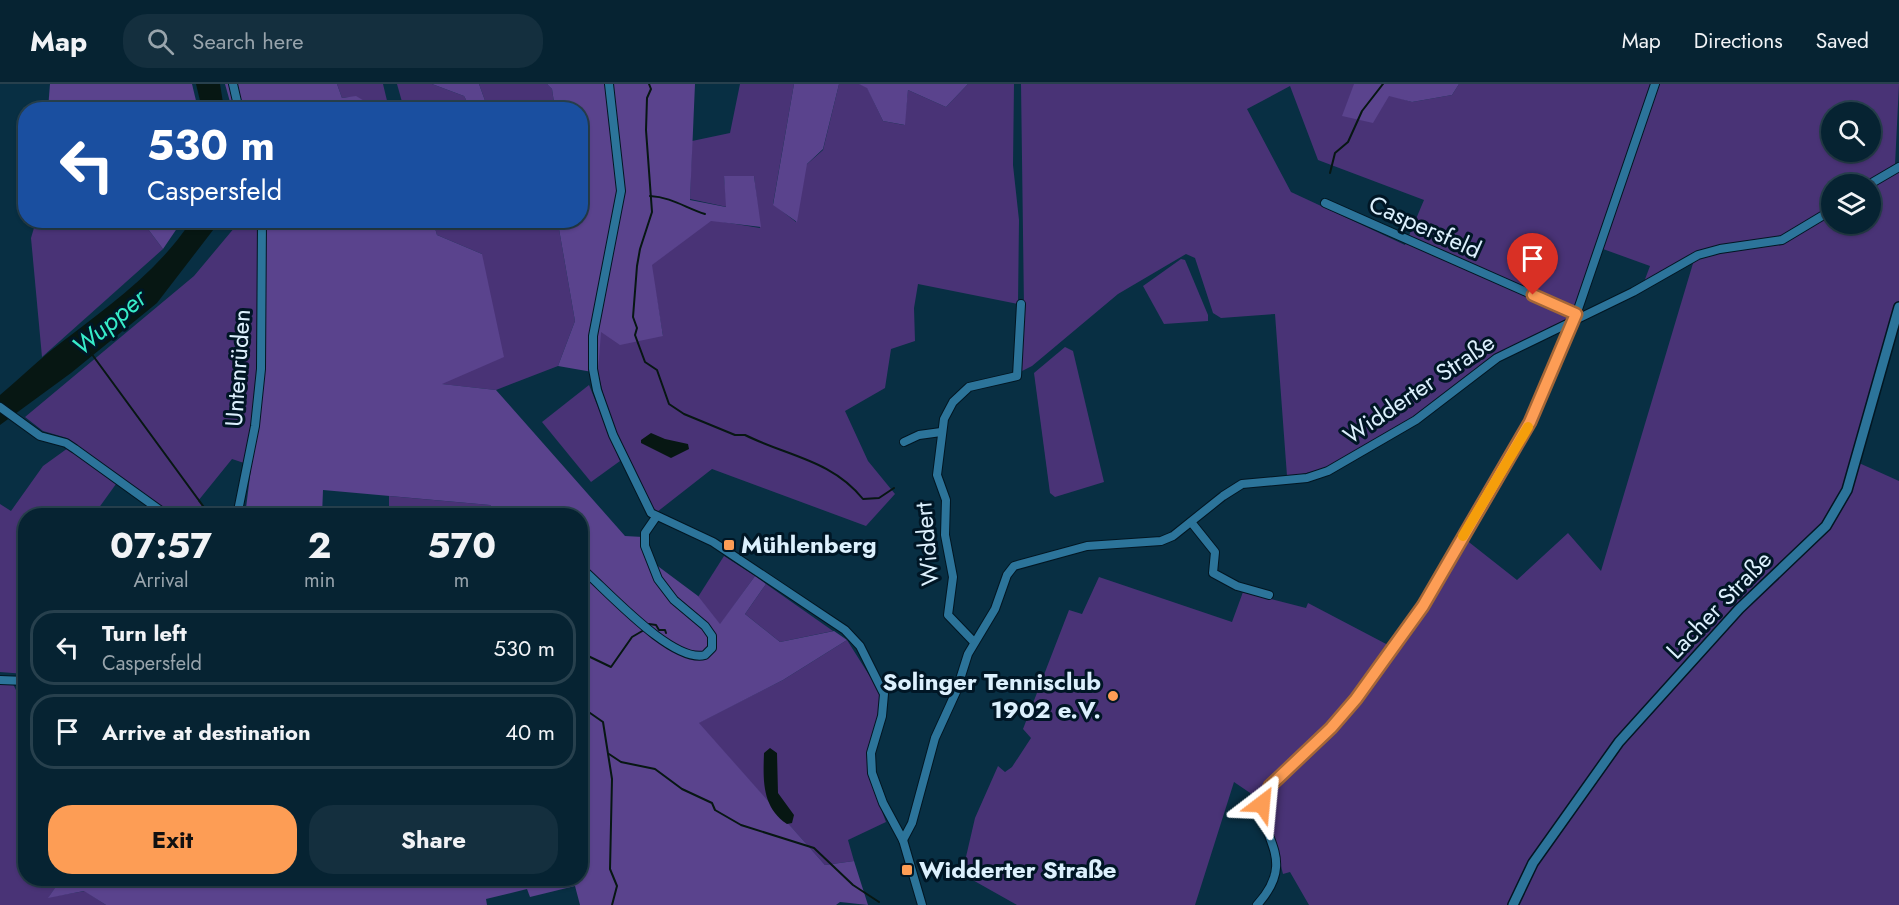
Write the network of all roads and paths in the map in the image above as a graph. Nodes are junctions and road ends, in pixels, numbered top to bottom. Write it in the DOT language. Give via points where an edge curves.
graph roads {
  1 [pos="233,84"];
  2 [pos="609,84"];
  3 [pos="1655,84"];
  4 [pos="237,102"];
  5 [pos="1899,167"];
  6 [pos="1881,178"];
  7 [pos="1325,203"];
  8 [pos="1821,217"];
  9 [pos="262,228"];
  10 [pos="1021,304"];
  11 [pos="1899,307"];
  12 [pos="1575,317"];
  13 [pos="0,407"];
  14 [pos="941,432"];
  15 [pos="904,442"];
  16 [pos="157,508"];
  17 [pos="239,508"];
  18 [pos="656,517"];
  19 [pos="1191,522"];
  20 [pos="588,574"];
  21 [pos="1269,595"];
  22 [pos="973,641"];
  23 [pos="0,680"];
  24 [pos="18,681"];
  25 [pos="903,840"];
  26 [pos="922,905"];
  27 [pos="1257,905"];
  28 [pos="1514,905"];
  1 -- 4 [label="street"];
  2 -- 18 [label="street" via="621,191 593,336 595,380 620,451 647,507"];
  3 -- 12 [label="street"];
  5 -- 6 [label="street"];
  7 -- 12 [label="street, Caspersfeld"];
  8 -- 12 [label="street, Widderter Straße" via="1782,240 1698,255 1633,292"];
  9 -- 17 [label="street, Untenrüden" via="261,369"];
  10 -- 14 [label="street, Widdert" via="1017,376 983,382 964,391 945,414"];
  11 -- 28 [label="street, Lacher Straße" via="1850,480 1838,509 1826,526 1739,609 1619,741 1533,863"];
  12 -- 19 [label="street, Widderter Straße" via="1490,361 1416,420 1332,470 1307,478 1242,484"];
  12 -- 27 [label="street" via="1530,422 1423,606 1348,709 1265,793 1263,807 1276,872 1272,886"];
  13 -- 16 [label="street" via="34,432 75,448"];
  14 -- 15 [label="street"];
  14 -- 22 [label="street, Widdert" via="937,475 946,500 945,535 953,578 948,615"];
  18 -- 20 [label="street" via="645,532 647,553 664,589 712,636 712,648 705,655 690,655 655,634"];
  18 -- 25 [label="street" via="713,542 845,630 860,646 885,700 871,753 872,773"];
  19 -- 21 [label="street" via="1215,552 1213,573 1237,586"];
  19 -- 22 [label="street, Widderter Straße" via="1161,541 1087,546 1018,564 1007,574 995,609"];
  22 -- 25 [label="street, Widderter Straße" via="935,738 912,823"];
  23 -- 24 [label="street"];
  25 -- 26 [label="street"];
}
